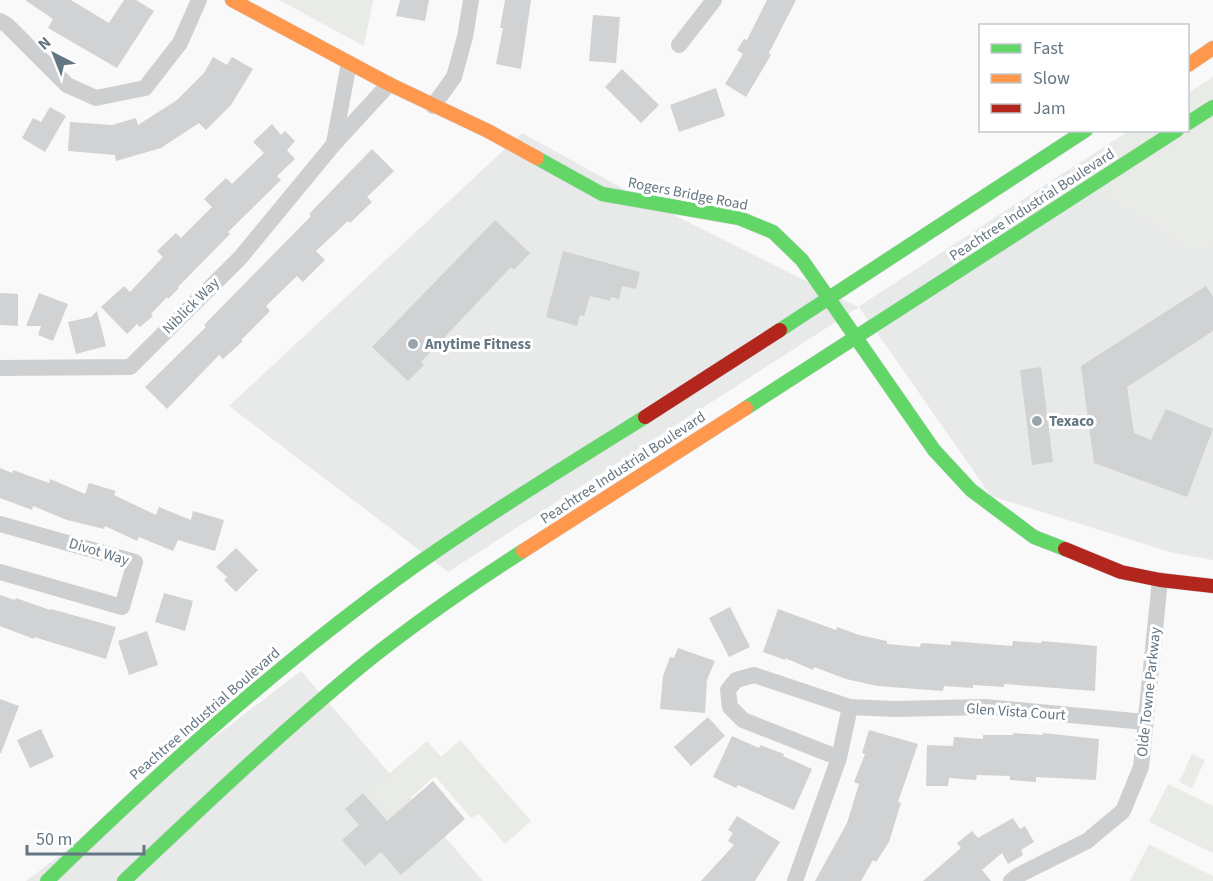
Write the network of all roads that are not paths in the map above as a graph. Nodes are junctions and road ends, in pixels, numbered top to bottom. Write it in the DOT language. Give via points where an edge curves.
graph roads {
  1 [pos="200,0"];
  2 [pos="232,0"];
  3 [pos="471,0"];
  4 [pos="714,0"];
  5 [pos="0,21"];
  6 [pos="679,45"];
  7 [pos="1213,48"];
  8 [pos="349,63"];
  9 [pos="1189,64"];
  10 [pos="389,84"];
  11 [pos="433,106"];
  12 [pos="1213,107"];
  13 [pos="1189,122"];
  14 [pos="1083,132"];
  15 [pos="1173,132"];
  16 [pos="334,144"];
  17 [pos="828,299"];
  18 [pos="857,338"];
  19 [pos="0,368"];
  20 [pos="0,524"];
  21 [pos="0,572"];
  22 [pos="1160,580"];
  23 [pos="1213,586"];
  24 [pos="850,707"];
  25 [pos="1145,722"];
  26 [pos="839,758"];
  27 [pos="47,881"];
  28 [pos="124,881"];
  29 [pos="795,881"];
  30 [pos="1011,881"];
  1 -- 5 [label="street" via="180,43 145,88 96,98 67,85"];
  2 -- 8 [label="main road, Rogers Bridge Road"];
  3 -- 11 [label="street" via="454,77"];
  4 -- 6 [label="street"];
  7 -- 9 [label="main road"];
  8 -- 10 [label="main road, Rogers Bridge Road"];
  8 -- 16 [label="street, Niblick Way"];
  10 -- 11 [label="main road, Rogers Bridge Road"];
  10 -- 16 [label="street, Niblick Way"];
  11 -- 17 [label="main road, Rogers Bridge Road" via="488,131 602,194 739,218 773,232 802,260"];
  12 -- 13 [label="main road"];
  14 -- 17 [label="main road, Peachtree Industrial Boulevard"];
  15 -- 18 [label="main road, Peachtree Industrial Boulevard"];
  16 -- 19 [label="street, Niblick Way" via="240,258 130,367"];
  17 -- 18 [label="main road, Rogers Bridge Road"];
  17 -- 27 [label="main road, Peachtree Industrial Boulevard" via="545,480 379,592 238,704"];
  18 -- 22 [label="main road, Rogers Bridge Road" via="934,450 970,490 1034,537 1121,573"];
  18 -- 28 [label="main road, Peachtree Industrial Boulevard" via="463,590 362,666 241,770"];
  20 -- 21 [label="street, Divot Way" via="135,562 123,607"];
  22 -- 23 [label="main road, Rogers Bridge Road"];
  22 -- 25 [label="street, Olde Towne Parkway"];
  24 -- 25 [label="street, Glen Vista Court" via="985,707"];
  24 -- 26 [label="street"];
  24 -- 26 [label="street, Glen Vista Court" via="754,675 736,680 728,690 730,707 743,720"];
  25 -- 30 [label="street, Olde Towne Parkway" via="1141,767 1123,811 1087,841"];
  26 -- 29 [label="street"];
}
